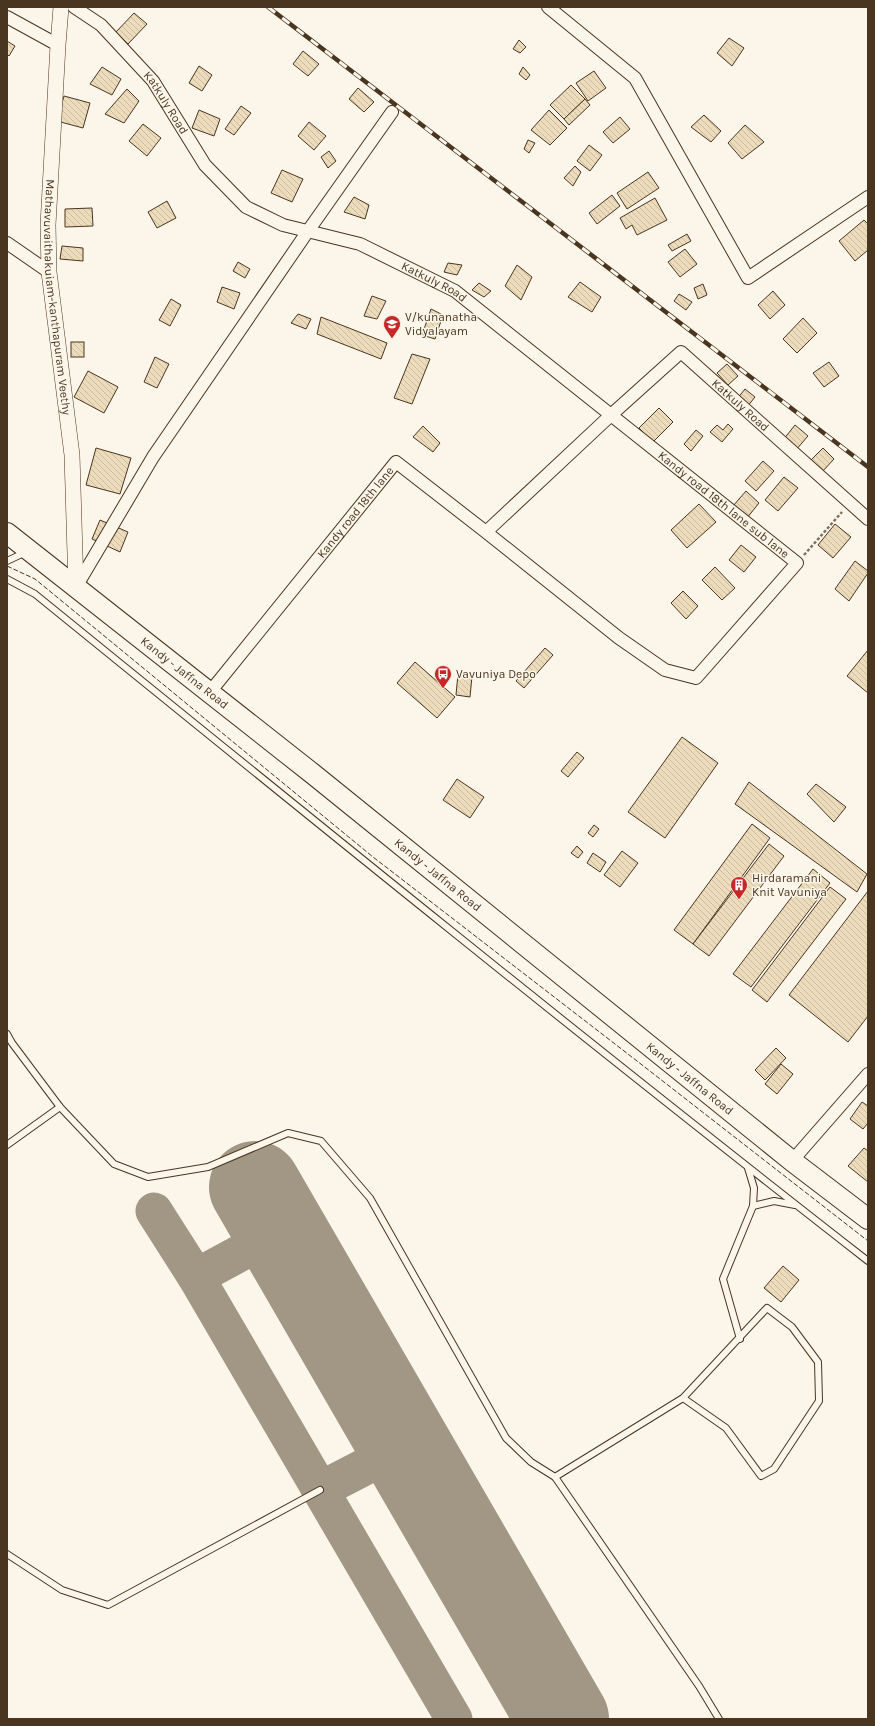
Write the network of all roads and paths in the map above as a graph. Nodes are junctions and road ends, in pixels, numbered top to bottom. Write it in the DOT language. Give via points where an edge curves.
graph roads {
  1 [pos="61,7"];
  2 [pos="74,7"];
  3 [pos="548,7"];
  4 [pos="7,16"];
  5 [pos="58,46"];
  6 [pos="392,112"];
  7 [pos="868,197"];
  8 [pos="308,231"];
  9 [pos="7,243"];
  10 [pos="49,272"];
  11 [pos="611,415"];
  12 [pos="850,502"];
  13 [pos="868,518"];
  14 [pos="486,532"];
  15 [pos="7,533"];
  16 [pos="29,550"];
  17 [pos="7,561"];
  18 [pos="797,563"];
  19 [pos="7,579"];
  20 [pos="76,587"];
  21 [pos="210,692"];
  22 [pos="7,1034"];
  23 [pos="868,1074"];
  24 [pos="60,1107"];
  25 [pos="7,1145"];
  26 [pos="792,1161"];
  27 [pos="748,1168"];
  28 [pos="796,1205"];
  29 [pos="753,1206"];
  30 [pos="868,1219"];
  31 [pos="868,1261"];
  32 [pos="740,1339"];
  33 [pos="683,1398"];
  34 [pos="555,1477"];
  35 [pos="320,1490"];
  36 [pos="7,1554"];
  37 [pos="719,1719"];
  1 -- 5 [label="street, Mathavuvaithakuiam-kanthapuram Veethy"];
  2 -- 8 [label="street, Katkuly Road" via="101,25 153,81 204,165 246,207 283,225"];
  3 -- 7 [label="street" via="634,78 748,278"];
  4 -- 5 [label="street"];
  5 -- 10 [label="street, Mathavuvaithakuiam-kanthapuram Veethy" via="48,225"];
  6 -- 8 [label="street"];
  8 -- 11 [label="street, Katkuly Road" via="360,244 455,291"];
  8 -- 20 [label="street" via="153,457"];
  9 -- 10 [label="street"];
  10 -- 20 [label="street, Mathavuvaithakuiam-kanthapuram Veethy" via="72,455"];
  11 -- 12 [label="street, Katkuly Road" via="681,352"];
  11 -- 14 [label="street"];
  11 -- 18 [label="street, Kandy road 18th lane sub lane"];
  12 -- 13 [label="street, Katkuly Road"];
  12 -- 18 [label="path"];
  14 -- 18 [label="street, Kandy road 18th lane sub lane" via="619,638 665,670 696,678"];
  14 -- 21 [label="street, Kandy road 18th lane" via="396,462"];
  15 -- 16 [label="highway, Kandy - Jaffna Road"];
  16 -- 17 [label="lane"];
  16 -- 20 [label="highway, Kandy - Jaffna Road"];
  19 -- 27 [label="lane" via="35,594 377,872"];
  20 -- 21 [label="highway, Kandy - Jaffna Road"];
  21 -- 26 [label="highway, Kandy - Jaffna Road"];
  22 -- 24 [label="lane"];
  23 -- 26 [label="street"];
  24 -- 25 [label="lane"];
  24 -- 34 [label="lane" via="114,1164 148,1177 208,1167 288,1133 321,1141 370,1198 506,1438 531,1462"];
  26 -- 30 [label="highway, Kandy - Jaffna Road"];
  27 -- 28 [label="lane"];
  27 -- 29 [label="lane" via="754,1188"];
  28 -- 29 [label="lane" via="774,1201"];
  28 -- 31 [label="lane"];
  29 -- 32 [label="lane" via="723,1279"];
  32 -- 33 [label="lane"];
  32 -- 33 [label="lane" via="767,1308 792,1327 818,1362 819,1401 774,1469 761,1476 726,1428"];
  33 -- 34 [label="lane"];
  34 -- 37 [label="lane" via="700,1686"];
  35 -- 36 [label="lane" via="108,1606 62,1590"];
}
